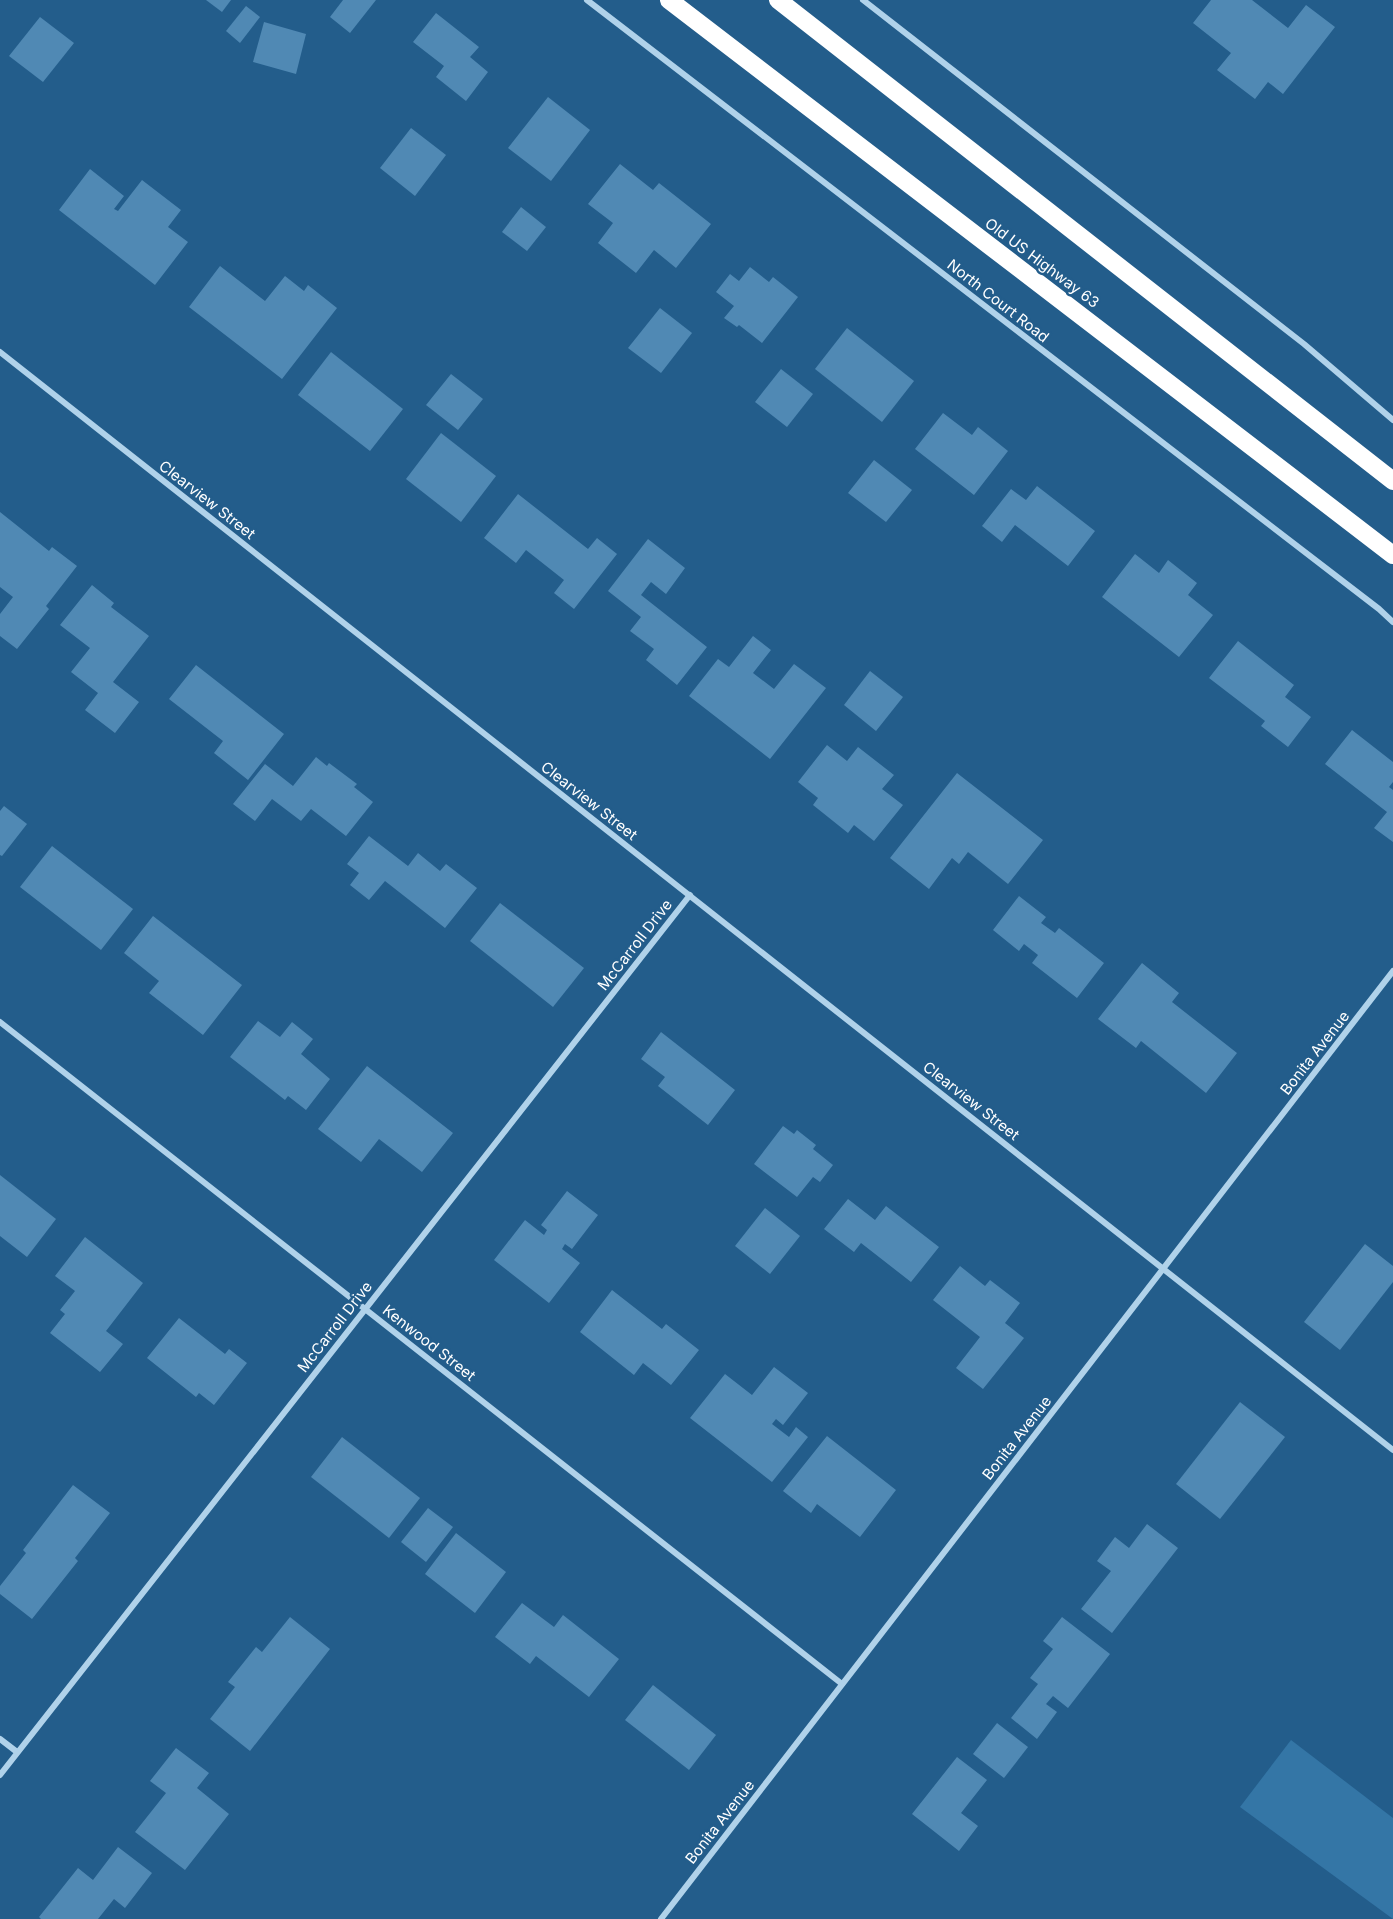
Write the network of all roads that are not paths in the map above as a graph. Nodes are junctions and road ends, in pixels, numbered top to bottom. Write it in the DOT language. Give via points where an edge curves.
graph roads {
  1 [pos="587,0"];
  2 [pos="669,0"];
  3 [pos="778,0"];
  4 [pos="863,0"];
  5 [pos="0,352"];
  6 [pos="1393,420"];
  7 [pos="1393,481"];
  8 [pos="1393,555"];
  9 [pos="1393,622"];
  10 [pos="690,895"];
  11 [pos="1393,971"];
  12 [pos="0,1022"];
  13 [pos="1164,1268"];
  14 [pos="365,1309"];
  15 [pos="1393,1450"];
  16 [pos="842,1684"];
  17 [pos="0,1738"];
  18 [pos="18,1752"];
  19 [pos="0,1775"];
  20 [pos="661,1919"];
  1 -- 9 [label="street, North Court Road"];
  2 -- 8 [label="highway, Old US Highway 63"];
  3 -- 7 [label="highway"];
  4 -- 6 [label="street" via="1304,344"];
  5 -- 10 [label="street, Clearview Street"];
  10 -- 13 [label="street, Clearview Street"];
  10 -- 14 [label="street, McCarroll Drive"];
  11 -- 13 [label="street, Bonita Avenue"];
  12 -- 14 [label="street, Kenwood Street"];
  13 -- 15 [label="street, Clearview Street"];
  13 -- 16 [label="street, Bonita Avenue"];
  14 -- 16 [label="street, Kenwood Street"];
  14 -- 18 [label="street, McCarroll Drive"];
  16 -- 20 [label="street, Bonita Avenue"];
  17 -- 18 [label="street"];
  18 -- 19 [label="street, McCarroll Drive"];
}
